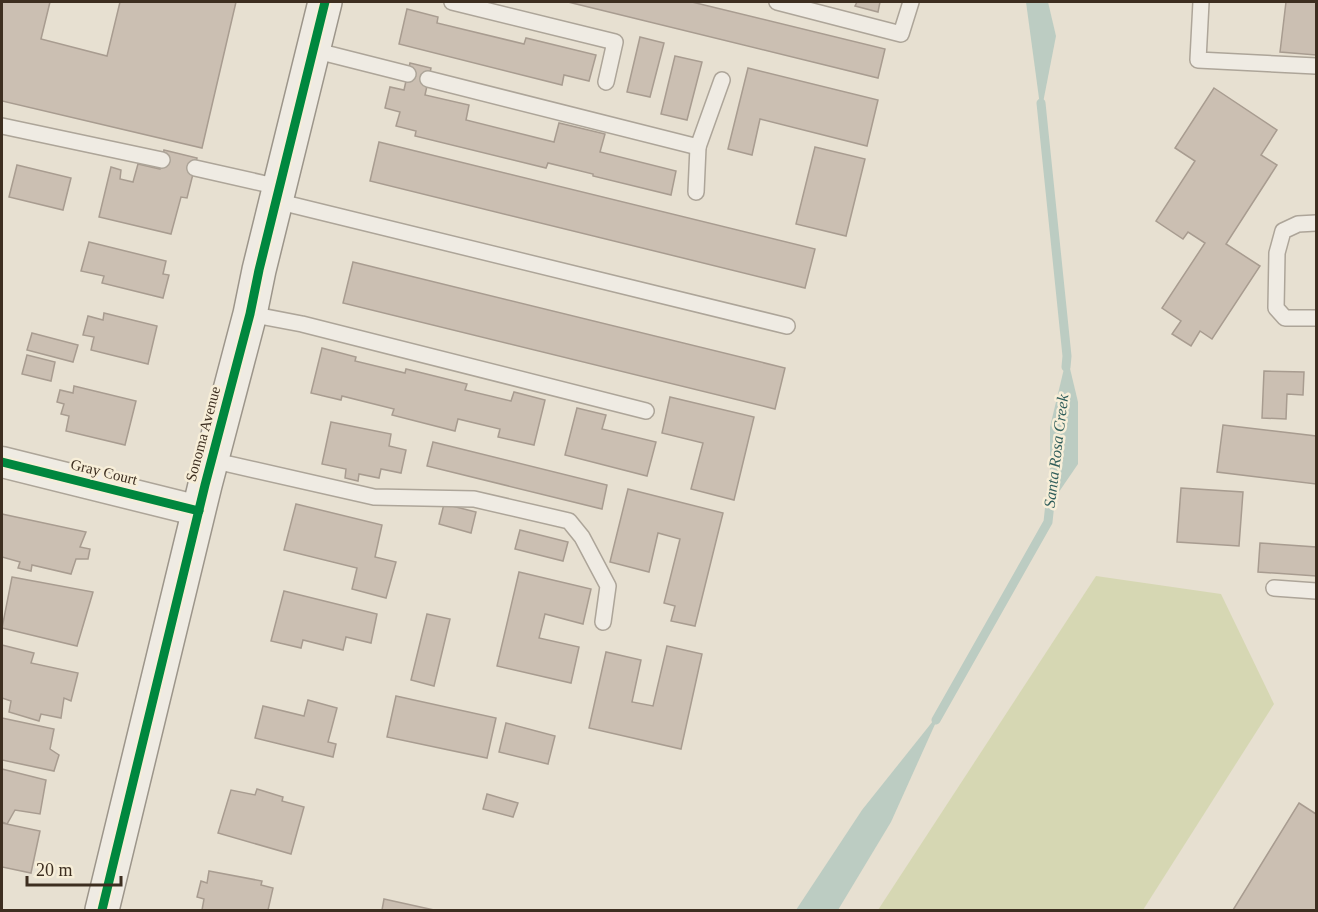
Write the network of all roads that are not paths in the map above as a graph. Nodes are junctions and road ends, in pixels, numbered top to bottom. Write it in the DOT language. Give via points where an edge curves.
graph roads {
  1 [pos="326,2"];
  2 [pos="452,2"];
  3 [pos="777,2"];
  4 [pos="911,2"];
  5 [pos="1201,2"];
  6 [pos="314,50"];
  7 [pos="1317,66"];
  8 [pos="408,74"];
  9 [pos="428,79"];
  10 [pos="722,80"];
  11 [pos="606,82"];
  12 [pos="2,126"];
  13 [pos="698,147"];
  14 [pos="162,160"];
  15 [pos="195,168"];
  16 [pos="696,192"];
  17 [pos="277,194"];
  18 [pos="1317,223"];
  19 [pos="250,314"];
  20 [pos="1317,318"];
  21 [pos="787,326"];
  22 [pos="646,411"];
  23 [pos="211,460"];
  24 [pos="2,462"];
  25 [pos="199,511"];
  26 [pos="1274,588"];
  27 [pos="1317,591"];
  28 [pos="603,622"];
  29 [pos="102,910"];
  1 -- 6 [label="street, Sonoma Avenue"];
  2 -- 11 [label="lane" via="615,42"];
  3 -- 4 [label="lane" via="901,34"];
  5 -- 7 [label="lane" via="1198,60"];
  6 -- 8 [label="lane"];
  6 -- 17 [label="street, Sonoma Avenue"];
  9 -- 13 [label="lane"];
  10 -- 13 [label="lane"];
  12 -- 14 [label="lane"];
  13 -- 16 [label="lane"];
  15 -- 17 [label="lane"];
  17 -- 19 [label="street, Sonoma Avenue"];
  17 -- 21 [label="lane"];
  18 -- 20 [label="lane" via="1298,224 1283,231 1277,253 1276,308 1285,318"];
  19 -- 22 [label="lane"];
  19 -- 23 [label="street, Sonoma Avenue"];
  23 -- 25 [label="street, Sonoma Avenue"];
  23 -- 28 [label="lane" via="374,497 474,499 568,521 582,537 608,586"];
  24 -- 25 [label="street, Gray Court"];
  25 -- 29 [label="street, Sonoma Avenue"];
  26 -- 27 [label="lane"];
}
